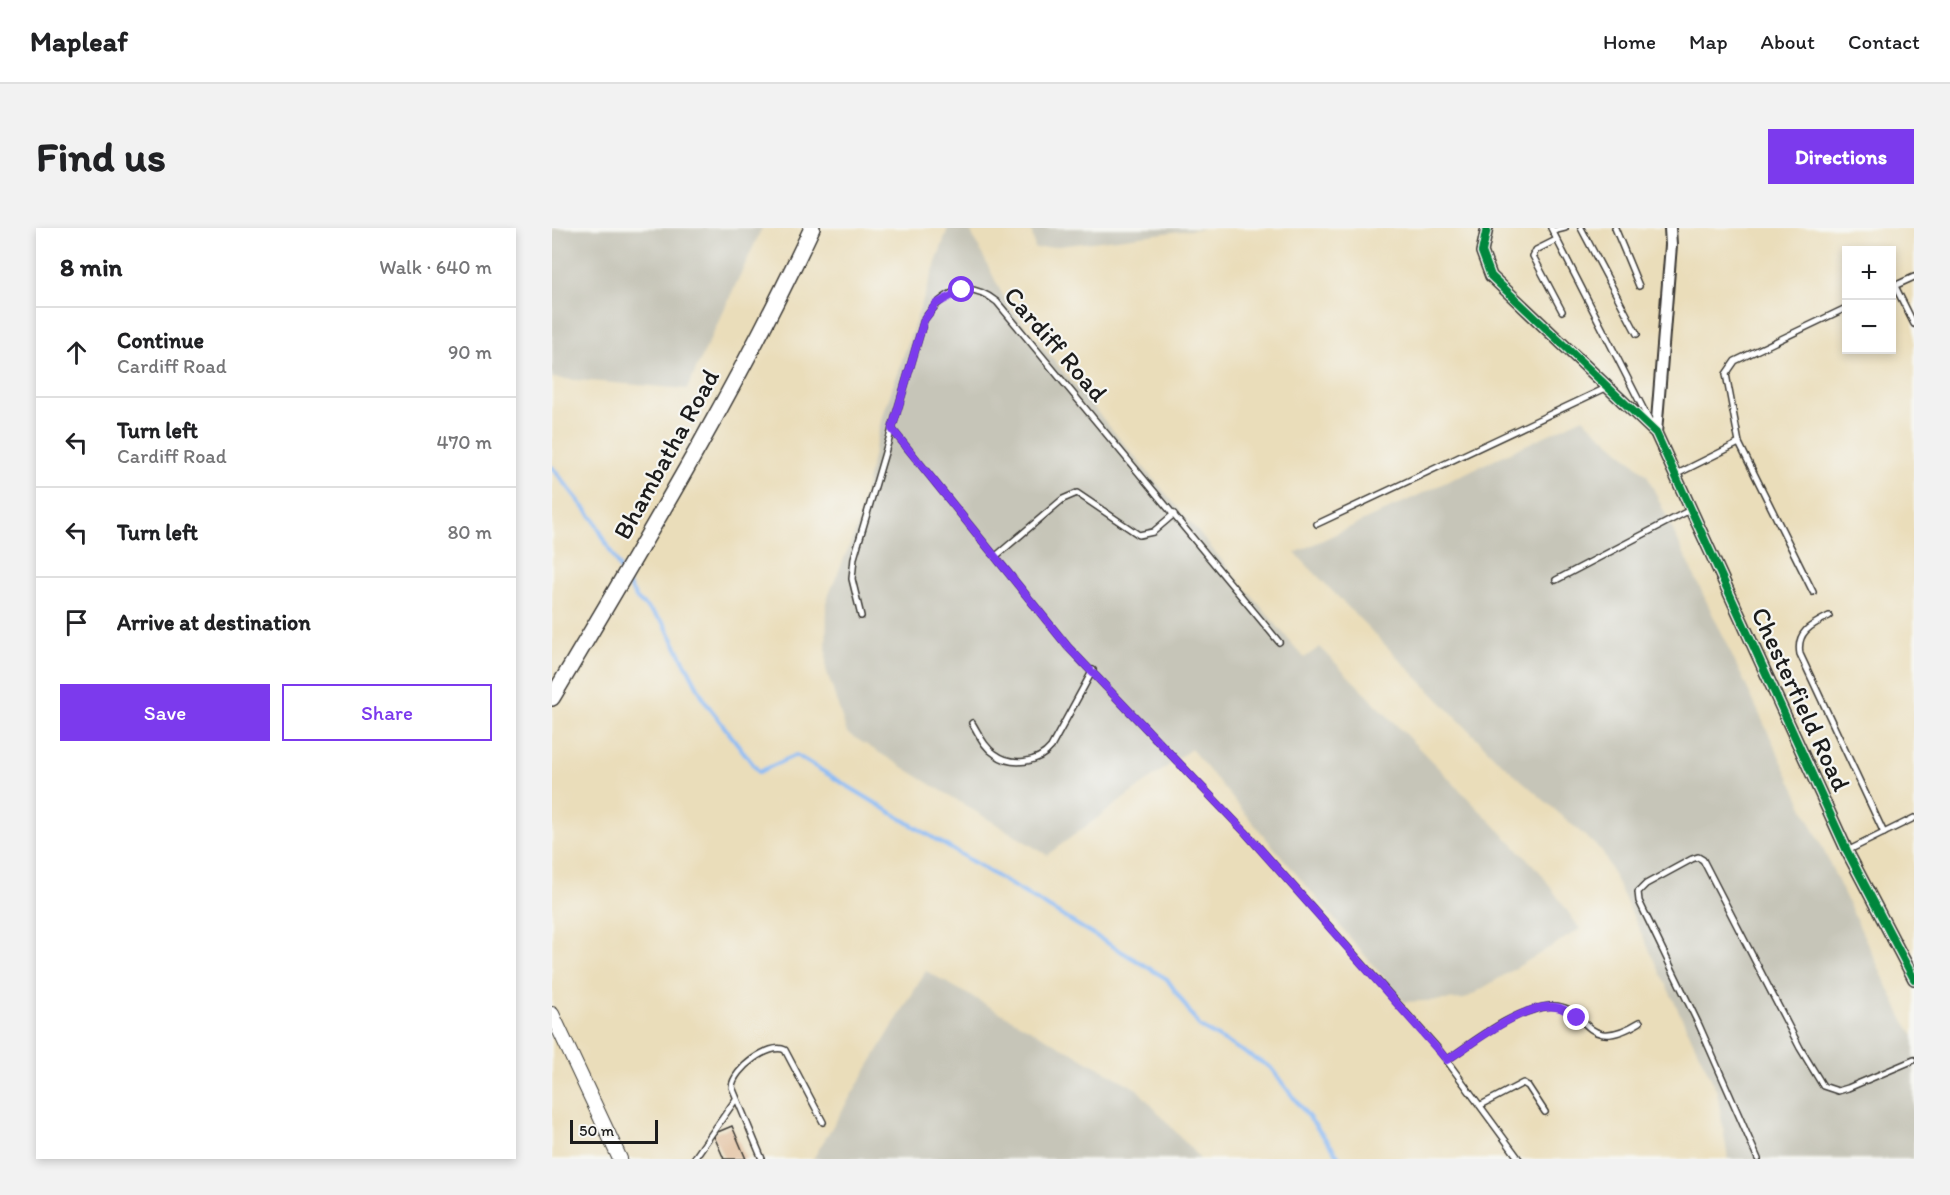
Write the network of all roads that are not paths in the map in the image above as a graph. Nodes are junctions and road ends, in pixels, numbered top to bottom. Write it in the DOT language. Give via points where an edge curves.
graph roads {
  1 [pos="812,228"];
  2 [pos="1486,228"];
  3 [pos="1565,228"];
  4 [pos="1581,228"];
  5 [pos="1615,228"];
  6 [pos="1670,228"];
  7 [pos="1552,230"];
  8 [pos="1556,240"];
  9 [pos="1914,277"];
  10 [pos="1639,286"];
  11 [pos="1896,286"];
  12 [pos="1896,292"];
  13 [pos="1842,310"];
  14 [pos="1562,311"];
  15 [pos="1914,324"];
  16 [pos="1637,334"];
  17 [pos="1609,387"];
  18 [pos="892,429"];
  19 [pos="1656,434"];
  20 [pos="1739,443"];
  21 [pos="1675,475"];
  22 [pos="1691,509"];
  23 [pos="1174,513"];
  24 [pos="1317,524"];
  25 [pos="996,556"];
  26 [pos="1556,580"];
  27 [pos="1813,592"];
  28 [pos="861,616"];
  29 [pos="1829,616"];
  30 [pos="1280,642"];
  31 [pos="1093,670"];
  32 [pos="552,698"];
  33 [pos="972,723"];
  34 [pos="1914,818"];
  35 [pos="1884,832"];
  36 [pos="1847,851"];
  37 [pos="1914,978"];
  38 [pos="552,1014"];
  39 [pos="1640,1022"];
  40 [pos="1447,1060"];
  41 [pos="1914,1060"];
  42 [pos="735,1099"];
  43 [pos="1480,1105"];
  44 [pos="1545,1112"];
  45 [pos="823,1122"];
  46 [pos="620,1159"];
  47 [pos="694,1159"];
  48 [pos="762,1159"];
  49 [pos="1519,1159"];
  50 [pos="1758,1159"];
  1 -- 32 [label="main road, Bhambatha Road" via="737,377"];
  2 -- 17 [label="street, Chesterfield Road" via="1482,252 1491,276"];
  3 -- 7 [label="lane"];
  4 -- 16 [label="lane"];
  5 -- 10 [label="lane"];
  6 -- 19 [label="street, Chesterfield Road"];
  7 -- 8 [label="lane, Chesterfield Road"];
  8 -- 14 [label="lane" via="1536,250 1533,256"];
  8 -- 19 [label="lane, Chesterfield Road"];
  9 -- 11 [label="lane"];
  12 -- 15 [label="lane"];
  13 -- 20 [label="lane" via="1729,367 1725,383"];
  17 -- 19 [label="street, Chesterfield Road"];
  17 -- 24 [label="lane"];
  18 -- 23 [label="lane, Cardiff Road" via="924,320 936,304 954,292 982,291 997,302"];
  18 -- 25 [label="lane"];
  18 -- 28 [label="lane" via="852,570"];
  19 -- 21 [label="street, Chesterfield Road"];
  20 -- 21 [label="lane"];
  20 -- 27 [label="lane"];
  21 -- 22 [label="street, Chesterfield Road"];
  22 -- 26 [label="lane"];
  22 -- 36 [label="street, Chesterfield Road"];
  23 -- 25 [label="lane" via="1153,532 1139,536 1077,493 1063,499"];
  23 -- 30 [label="lane, Cardiff Road"];
  25 -- 31 [label="lane" via="1054,631"];
  29 -- 35 [label="lane" via="1801,635 1800,654"];
  31 -- 33 [label="lane" via="1051,747 1041,757 1020,761 997,756"];
  31 -- 40 [label="lane" via="1245,832"];
  34 -- 35 [label="lane"];
  35 -- 36 [label="lane"];
  36 -- 37 [label="street, Chesterfield Road"];
  38 -- 46 [label="main road"];
  39 -- 40 [label="lane" via="1619,1035 1608,1036 1597,1033 1559,1007 1540,1008 1494,1029"];
  40 -- 43 [label="lane"];
  41 -- 50 [label="lane" via="1838,1091 1823,1086 1703,860 1692,858 1646,884 1638,892 1639,901"];
  42 -- 45 [label="lane" via="732,1082 743,1066 775,1048 783,1048 791,1056"];
  42 -- 47 [label="lane"];
  42 -- 48 [label="lane"];
  43 -- 44 [label="lane" via="1523,1083"];
  43 -- 49 [label="lane"];
}
